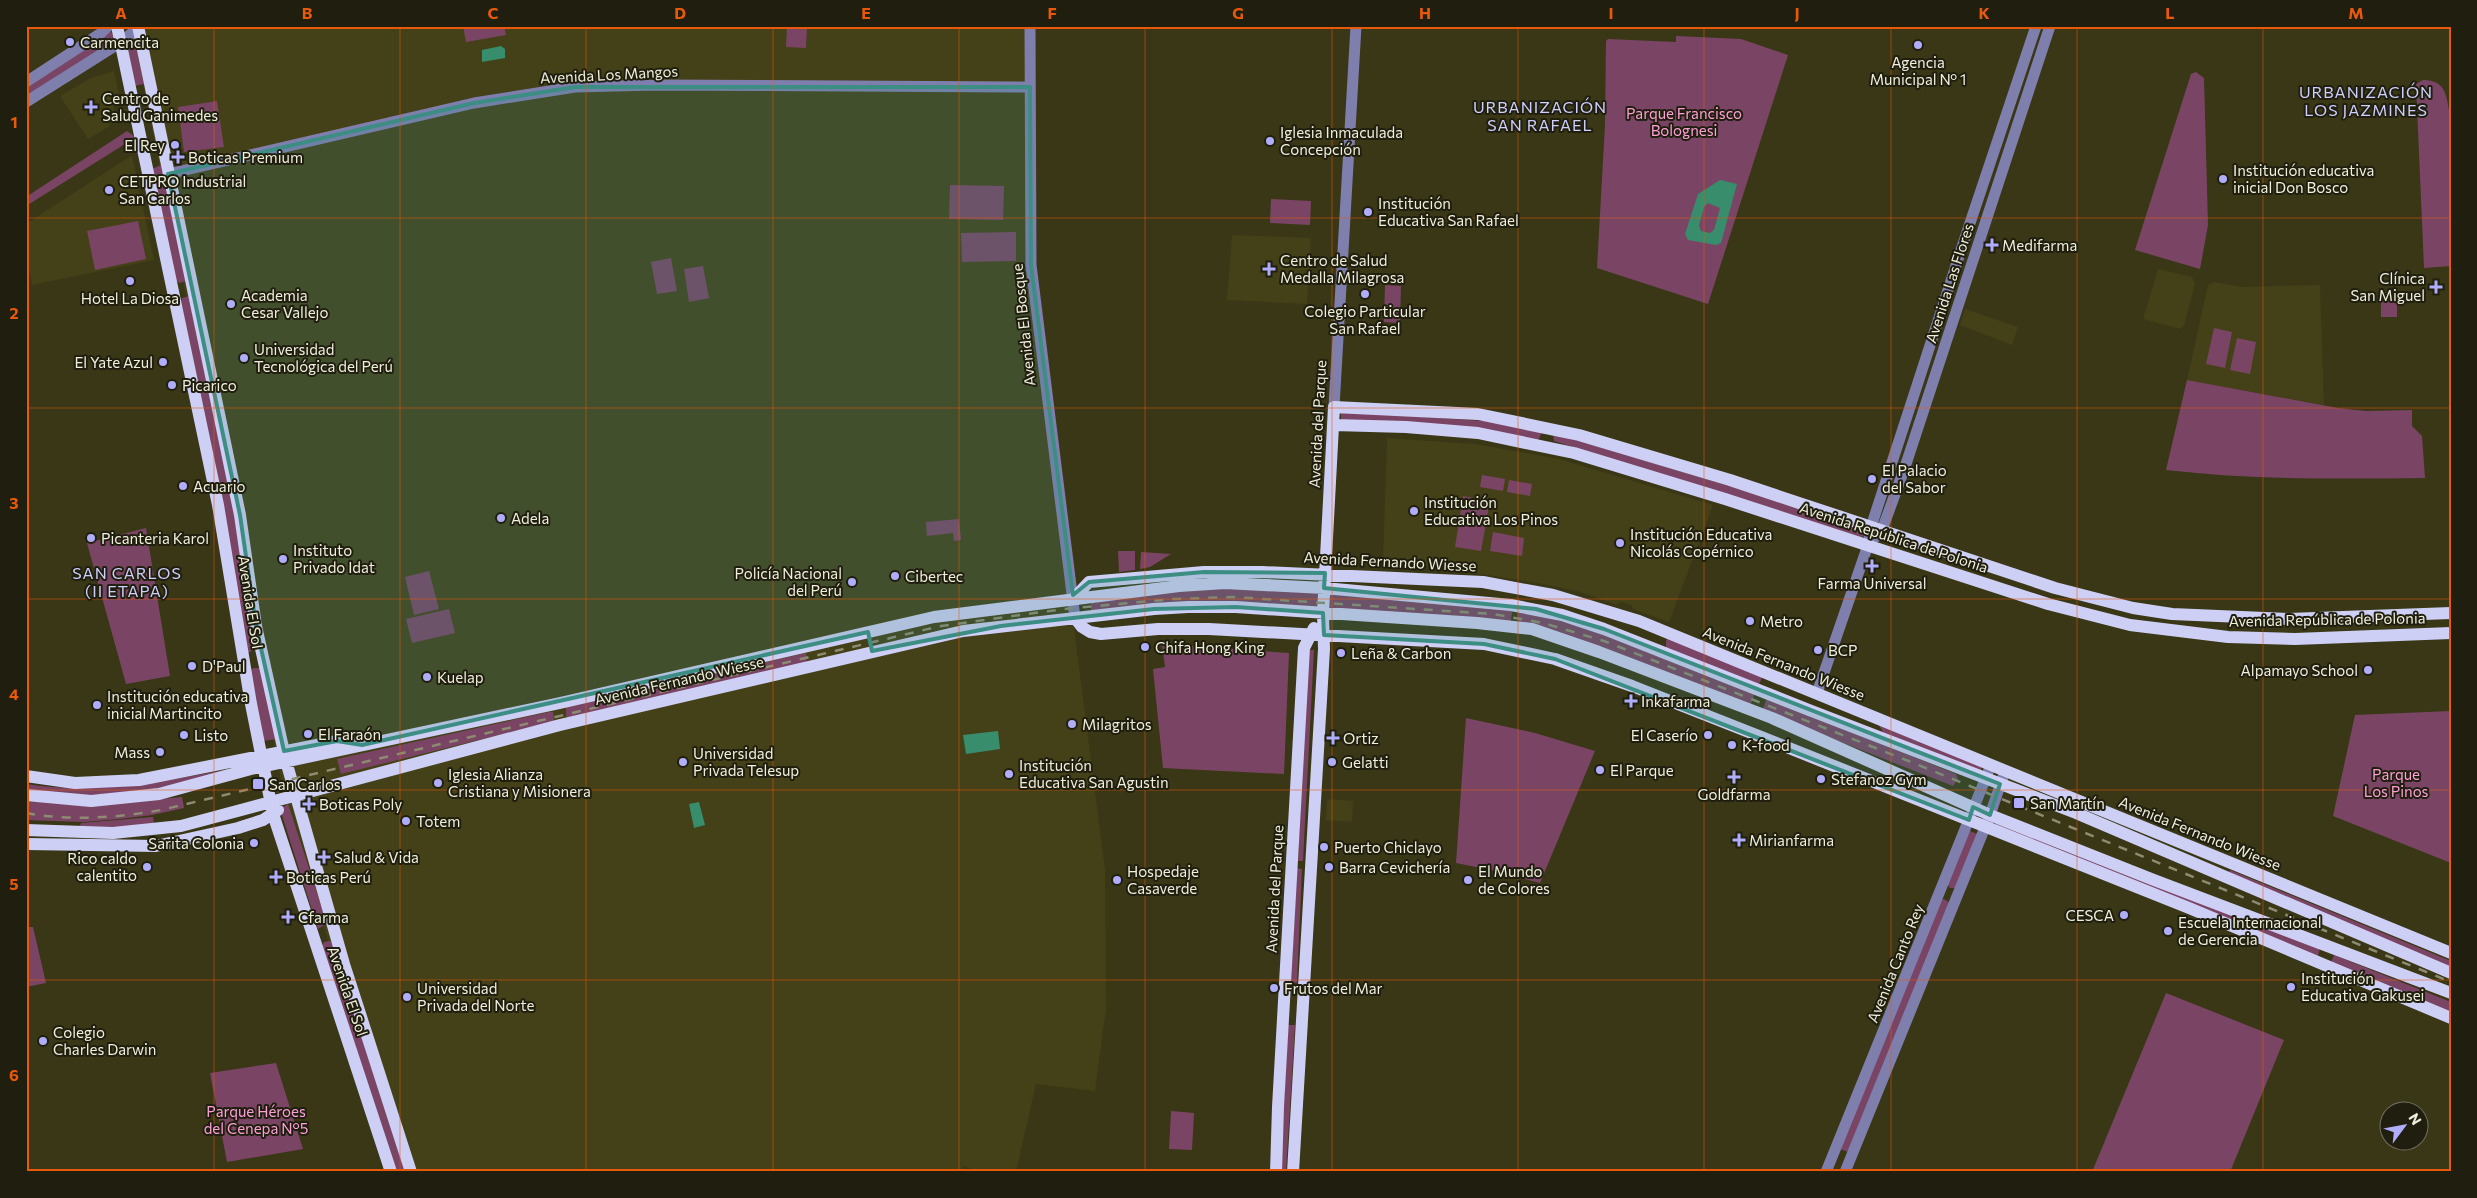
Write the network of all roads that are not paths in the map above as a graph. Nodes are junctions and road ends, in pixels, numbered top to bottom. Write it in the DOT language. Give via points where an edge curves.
graph roads {
  1 [pos="108,26"];
  2 [pos="117,26"];
  3 [pos="1030,26"];
  4 [pos="1356,26"];
  5 [pos="2036,26"];
  6 [pos="2050,26"];
  7 [pos="138,27"];
  8 [pos="121,42"];
  9 [pos="26,82"];
  10 [pos="1030,87"];
  11 [pos="26,102"];
  12 [pos="168,174"];
  13 [pos="1334,407"];
  14 [pos="1334,425"];
  15 [pos="1876,529"];
  16 [pos="1868,545"];
  17 [pos="1325,573"];
  18 [pos="1324,588"];
  19 [pos="1074,598"];
  20 [pos="998,608"];
  21 [pos="1323,613"];
  22 [pos="2451,613"];
  23 [pos="1075,618"];
  24 [pos="1001,626"];
  25 [pos="868,632"];
  26 [pos="2451,633"];
  27 [pos="1310,635"];
  28 [pos="1324,635"];
  29 [pos="872,651"];
  30 [pos="1817,693"];
  31 [pos="285,756"];
  32 [pos="262,761"];
  33 [pos="1991,765"];
  34 [pos="2005,771"];
  35 [pos="26,776"];
  36 [pos="1985,778"];
  37 [pos="2000,784"];
  38 [pos="26,795"];
  39 [pos="295,795"];
  40 [pos="1973,807"];
  41 [pos="272,808"];
  42 [pos="1969,820"];
  43 [pos="1988,821"];
  44 [pos="26,830"];
  45 [pos="26,844"];
  46 [pos="335,932"];
  47 [pos="314,940"];
  48 [pos="2451,953"];
  49 [pos="2451,973"];
  50 [pos="2451,993"];
  51 [pos="2451,1018"];
  52 [pos="391,1172"];
  53 [pos="411,1172"];
  54 [pos="1276,1172"];
  55 [pos="1293,1172"];
  56 [pos="1826,1172"];
  57 [pos="1845,1172"];
  1 -- 9 [label="street" via="101,34"];
  2 -- 8 [label="main road, Avenida El Sol"];
  3 -- 10 [label="street, Avenida El Bosque"];
  4 -- 13 [label="street, Avenida del Parque"];
  5 -- 15 [label="street, Avenida Las Flores" via="1962,247"];
  6 -- 15 [label="street, Avenida Las Flores" via="1906,464"];
  7 -- 8 [label="street"];
  7 -- 12 [label="main road, Avenida El Sol"];
  8 -- 11 [label="street"];
  8 -- 32 [label="main road, Avenida El Sol" via="218,505"];
  10 -- 12 [label="street, Avenida Los Mangos" via="656,84 575,87 474,103"];
  10 -- 19 [label="street, Avenida El Bosque" via="1031,267"];
  12 -- 31 [label="main road, Avenida El Sol" via="238,508 256,626"];
  13 -- 14 [label="main road, Avenida del Parque"];
  13 -- 15 [label="main road, Avenida República de Polonia" via="1478,414 1547,428 1730,480"];
  14 -- 16 [label="main road, Avenida República de Polonia" via="1478,433 1544,446"];
  14 -- 17 [label="main road, Avenida del Parque"];
  15 -- 16 [label="street, Avenida Las Flores"];
  15 -- 22 [label="main road, Avenida República de Polonia" via="2055,588 2116,605 2172,614 2367,618"];
  16 -- 26 [label="main road, Avenida República de Polonia" via="2048,604 2130,625 2228,637 2295,639"];
  16 -- 30 [label="street, Avenida Las Flores"];
  17 -- 18 [label="main road, Avenida del Parque"];
  17 -- 19 [label="main road, Avenida Fernando Wiesse" via="1204,572 1089,582"];
  17 -- 30 [label="main road, Avenida Fernando Wiesse" via="1483,582 1553,595 1639,621"];
  18 -- 19 [label="main road, Avenida Fernando Wiesse" via="1225,583"];
  18 -- 21 [label="main road, Avenida del Parque"];
  18 -- 36 [label="main road, Avenida Fernando Wiesse" via="1480,602 1562,615"];
  19 -- 20 [label="main road, Avenida Fernando Wiesse"];
  19 -- 23 [label="street, Avenida El Bosque"];
  20 -- 24 [label="main road"];
  20 -- 25 [label="main road, Avenida Fernando Wiesse" via="934,616"];
  21 -- 23 [label="main road, Avenida Fernando Wiesse" via="1188,607"];
  21 -- 27 [label="main road, Avenida del Parque"];
  21 -- 28 [label="main road, Avenida del Parque"];
  21 -- 40 [label="main road, Avenida Fernando Wiesse" via="1485,623 1557,636 1772,718"];
  23 -- 24 [label="main road, Avenida Fernando Wiesse"];
  23 -- 27 [label="main road, Avenida Fernando Wiesse" via="1090,632 1101,634 1210,629"];
  24 -- 29 [label="main road, Avenida Fernando Wiesse"];
  25 -- 29 [label="main road"];
  25 -- 31 [label="main road, Avenida Fernando Wiesse" via="560,704 362,745 337,740"];
  27 -- 28 [label="main road, Avenida Fernando Wiesse"];
  27 -- 54 [label="main road, Avenida del Parque" via="1304,645"];
  28 -- 42 [label="main road, Avenida Fernando Wiesse" via="1484,644 1555,658"];
  28 -- 55 [label="main road, Avenida del Parque"];
  29 -- 39 [label="main road, Avenida Fernando Wiesse" via="560,725"];
  30 -- 33 [label="main road, Avenida Fernando Wiesse"];
  31 -- 32 [label="main road, Avenida Fernando Wiesse"];
  31 -- 39 [label="main road, Avenida El Sol"];
  32 -- 35 [label="main road" via="139,780 75,783"];
  32 -- 38 [label="main road" via="159,794 91,801"];
  32 -- 41 [label="main road, Avenida El Sol"];
  33 -- 34 [label="main road, Avenida Fernando Wiesse"];
  33 -- 36 [label="street, Avenida Canto Rey"];
  34 -- 37 [label="street"];
  34 -- 48 [label="main road, Avenida Fernando Wiesse"];
  36 -- 37 [label="main road, Avenida Fernando Wiesse"];
  36 -- 40 [label="street, Avenida Canto Rey"];
  37 -- 43 [label="street"];
  37 -- 49 [label="main road, Avenida Fernando Wiesse"];
  39 -- 41 [label="main road, Avenida Fernando Wiesse"];
  39 -- 46 [label="main road, Avenida El Sol"];
  40 -- 42 [label="street, Avenida Canto Rey"];
  40 -- 43 [label="main road, Avenida Fernando Wiesse"];
  41 -- 44 [label="main road" via="143,831 83,833"];
  41 -- 45 [label="main road" via="263,820 156,846"];
  41 -- 47 [label="main road, Avenida El Sol"];
  42 -- 43 [label="main road, Avenida Fernando Wiesse"];
  42 -- 56 [label="street, Avenida Canto Rey"];
  43 -- 50 [label="main road, Avenida Fernando Wiesse" via="2154,880"];
  43 -- 51 [label="main road, Avenida Fernando Wiesse"];
  43 -- 57 [label="street"];
  46 -- 47 [label="main road"];
  46 -- 53 [label="main road, Avenida El Sol"];
  47 -- 52 [label="main road, Avenida El Sol"];
}
